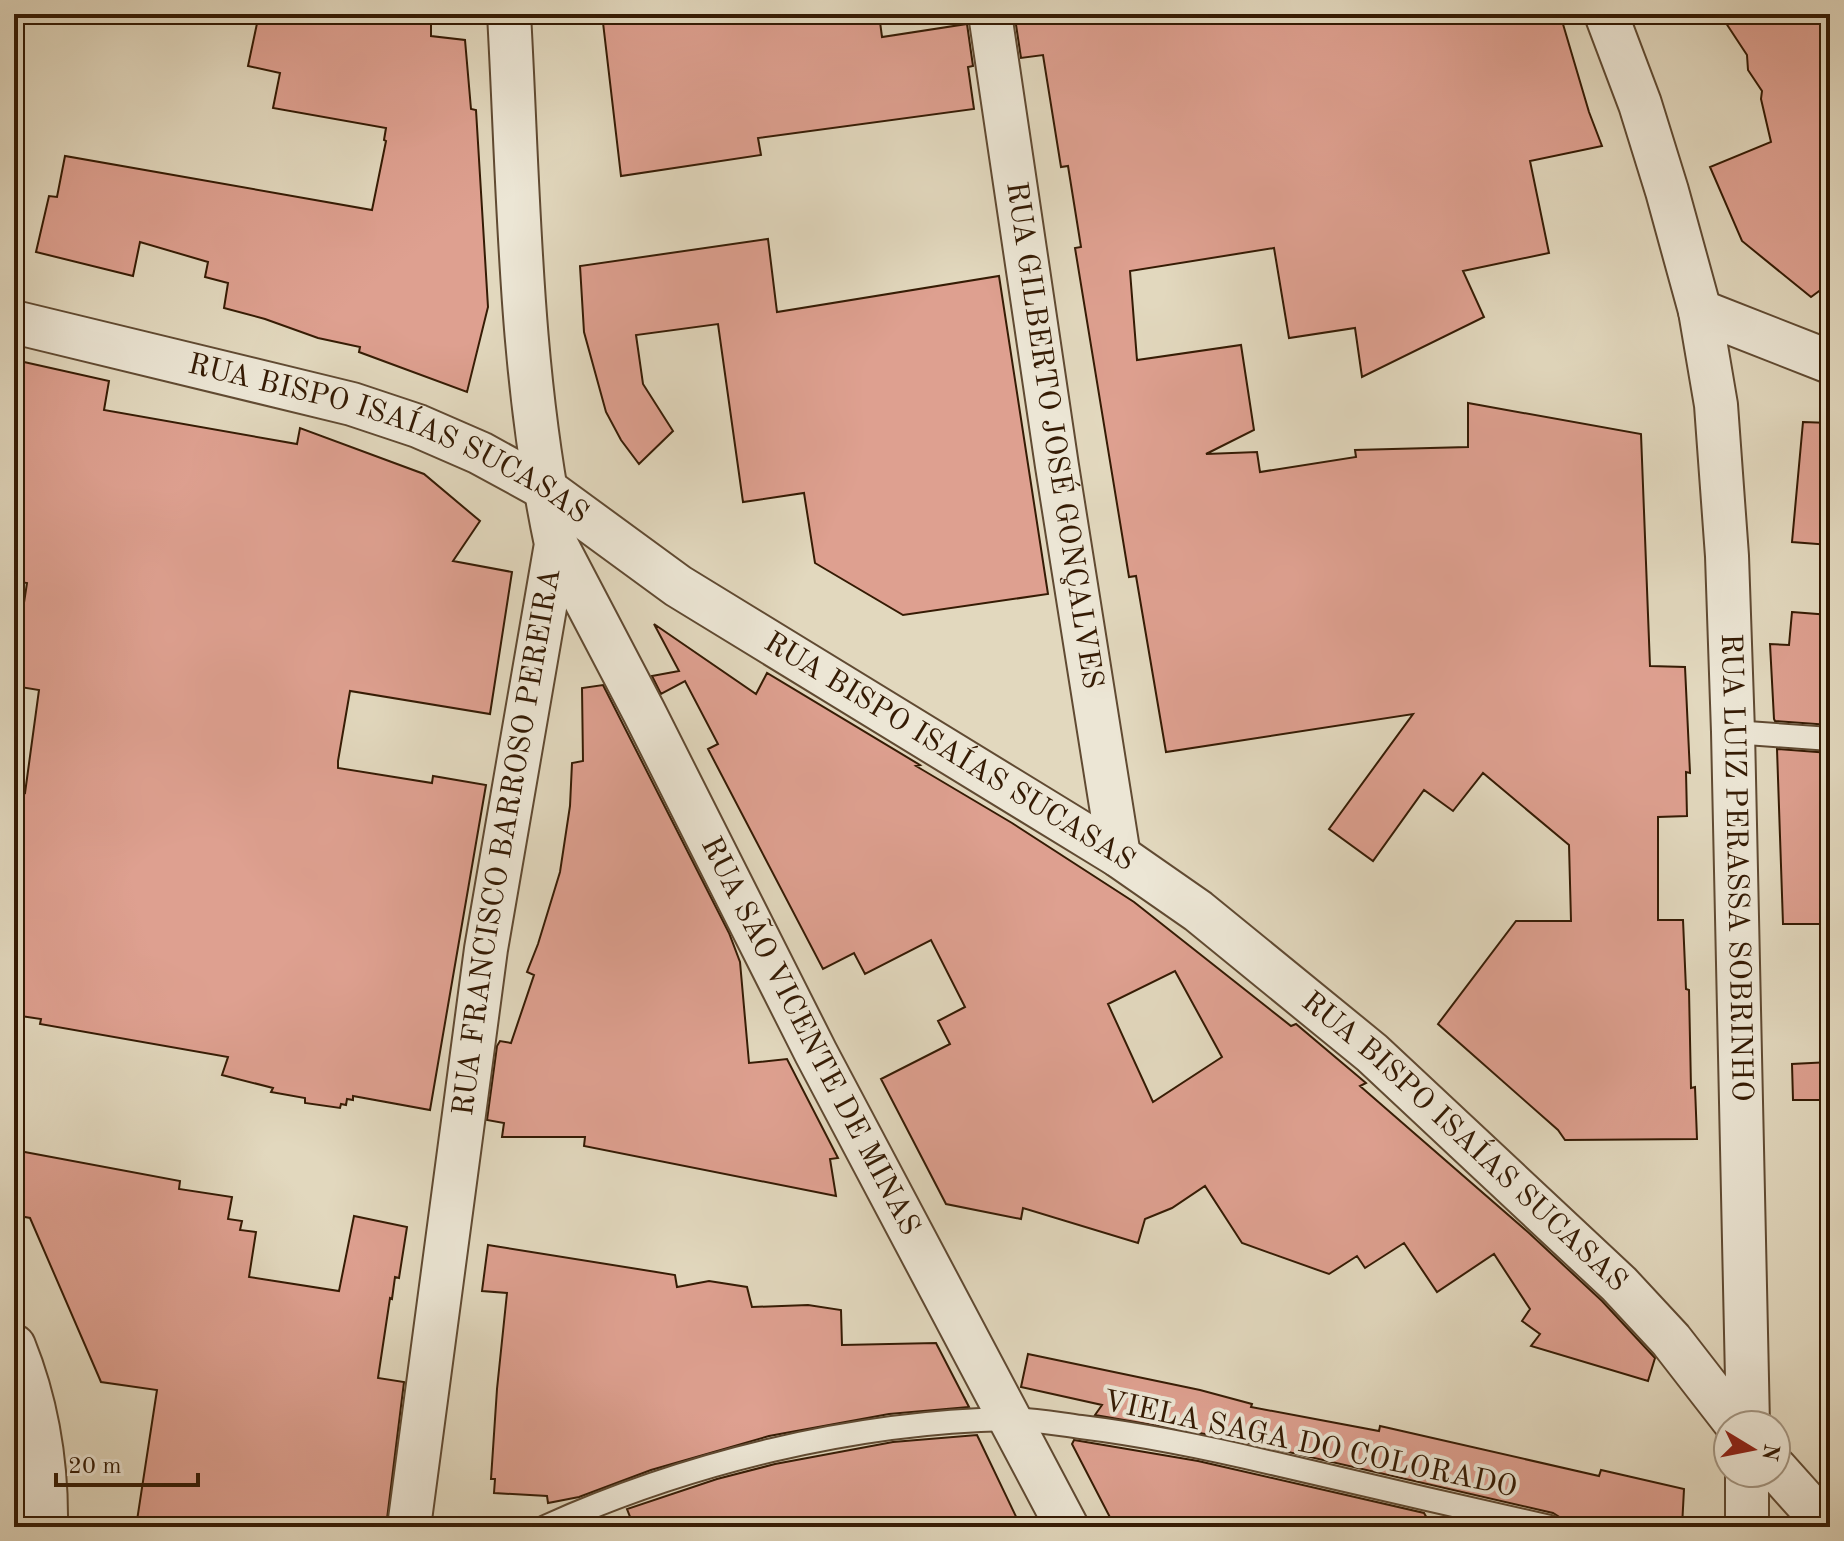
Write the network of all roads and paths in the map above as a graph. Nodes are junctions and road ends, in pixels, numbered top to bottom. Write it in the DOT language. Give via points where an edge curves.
graph roads {
  1 [pos="509,14"];
  2 [pos="990,14"];
  3 [pos="1606,14"];
  4 [pos="1700,311"];
  5 [pos="14,322"];
  6 [pos="1830,362"];
  7 [pos="544,488"];
  8 [pos="556,544"];
  9 [pos="1733,732"];
  10 [pos="1830,739"];
  11 [pos="1119,856"];
  12 [pos="14,1346"];
  13 [pos="1725,1409"];
  14 [pos="1748,1409"];
  15 [pos="1011,1419"];
  16 [pos="1792,1487"];
  17 [pos="1747,1489"];
  18 [pos="46,1527"];
  19 [pos="409,1527"];
  20 [pos="545,1527"];
  21 [pos="1067,1527"];
  22 [pos="1550,1527"];
  23 [pos="1747,1527"];
  24 [pos="1828,1527"];
  1 -- 7 [label="street, RUA FRANCISCO BARROSO PEREIRA" via="527,344"];
  2 -- 11 [label="street, RUA GILBERTO JOSÉ GONÇALVES"];
  3 -- 4 [label="street, RUA LUIZ PERASSA SOBRINHO" via="1644,119"];
  4 -- 6 [label="street"];
  4 -- 9 [label="street, RUA LUIZ PERASSA SOBRINHO" via="1716,405"];
  5 -- 7 [label="street, RUA BISPO ISAÍAS SUCASAS" via="352,404 480,453"];
  7 -- 8 [label="street, RUA FRANCISCO BARROSO PEREIRA"];
  7 -- 11 [label="street, RUA BISPO ISAÍAS SUCASAS" via="678,586"];
  8 -- 15 [label="street, RUA SÃO VICENTE DE MINAS" via="816,1053"];
  8 -- 19 [label="street, RUA FRANCISCO BARROSO PEREIRA" via="486,949"];
  9 -- 10 [label="lane"];
  9 -- 14 [label="street, RUA LUIZ PERASSA SOBRINHO"];
  11 -- 13 [label="street, RUA BISPO ISAÍAS SUCASAS" via="1198,911 1372,1053 1619,1284"];
  12 -- 18 [label="street" via="28,1381 47,1484"];
  15 -- 20 [label="lane, VIELA SAGA DO COLORADO" via="833,1437 646,1487"];
  15 -- 21 [label="street, RUA SÃO VICENTE DE MINAS"];
  15 -- 22 [label="lane, VIELA SAGA DO COLORADO" via="1193,1444"];
  16 -- 24 [label="street"];
  17 -- 23 [label="street"];
}
